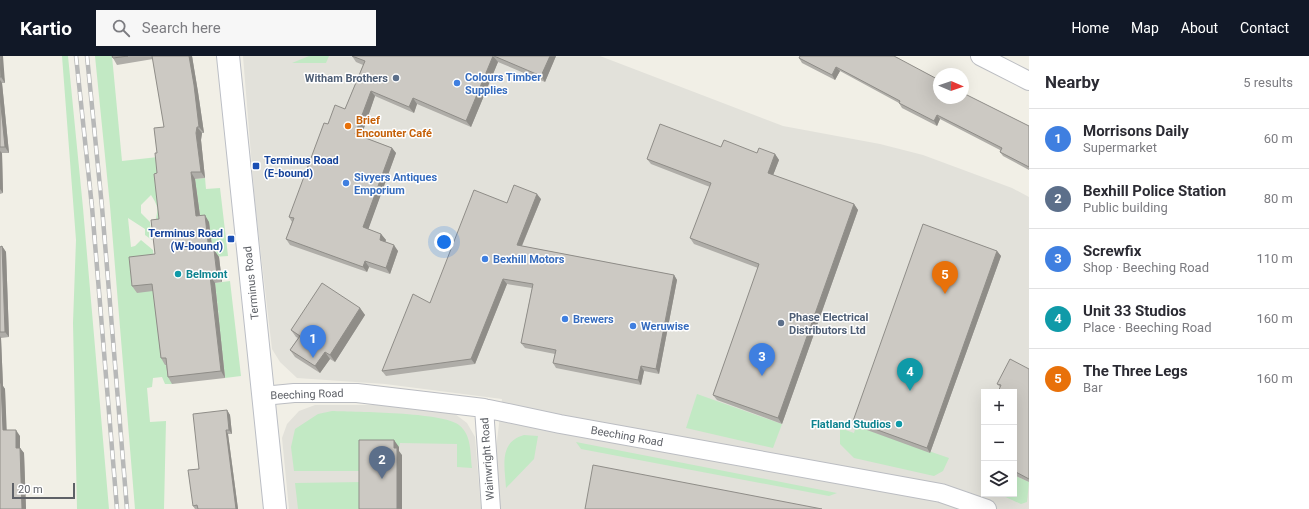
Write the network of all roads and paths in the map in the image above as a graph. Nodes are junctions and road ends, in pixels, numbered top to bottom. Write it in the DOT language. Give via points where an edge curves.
graph roads {
  1 [pos="228,56"];
  2 [pos="980,56"];
  3 [pos="1029,81"];
  4 [pos="263,396"];
  5 [pos="484,408"];
  6 [pos="275,509"];
  7 [pos="491,509"];
  8 [pos="987,509"];
  1 -- 4 [label="main road, Terminus Road"];
  2 -- 3 [label="street"];
  4 -- 5 [label="street, Beeching Road" via="294,393 357,393"];
  4 -- 6 [label="main road, Terminus Road"];
  5 -- 7 [label="street, Wainwright Road"];
  5 -- 8 [label="street, Beeching Road" via="941,493"];
}
